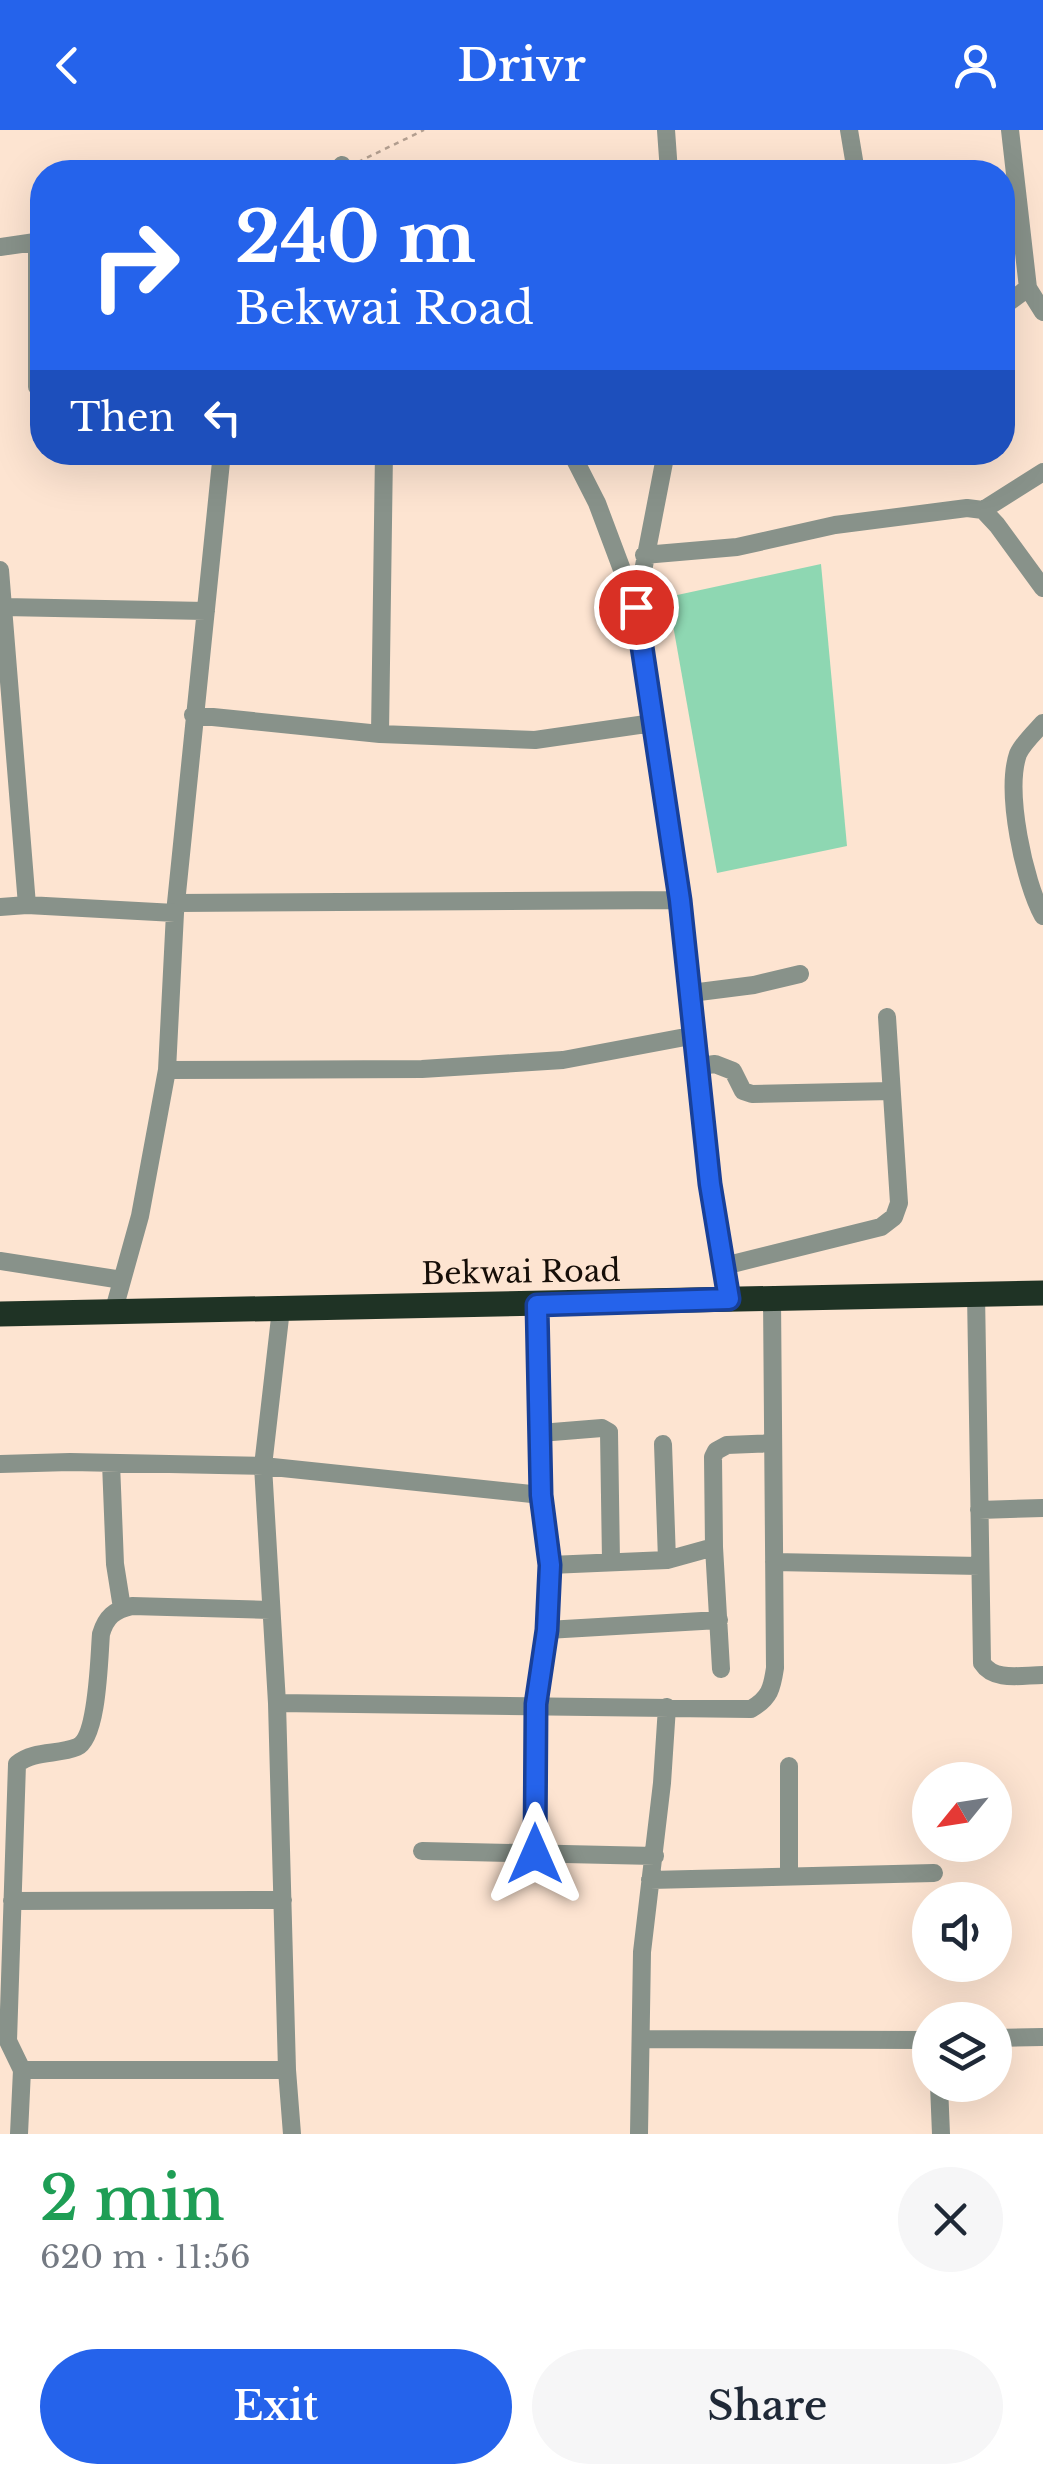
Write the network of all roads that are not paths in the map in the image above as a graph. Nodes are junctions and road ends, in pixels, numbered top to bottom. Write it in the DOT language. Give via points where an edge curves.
graph roads {
  1 [pos="666,130"];
  2 [pos="849,130"];
  3 [pos="1010,130"];
  4 [pos="668,160"];
  5 [pos="854,160"];
  6 [pos="1013,160"];
  7 [pos="1015,174"];
  8 [pos="30,242"];
  9 [pos="0,246"];
  10 [pos="1028,288"];
  11 [pos="1015,297"];
  12 [pos="1043,312"];
  13 [pos="221,465"];
  14 [pos="384,465"];
  15 [pos="578,465"];
  16 [pos="664,465"];
  17 [pos="1043,472"];
  18 [pos="983,510"];
  19 [pos="644,555"];
  20 [pos="1043,588"];
  21 [pos="2,589"];
  22 [pos="636,607"];
  23 [pos="206,611"];
  24 [pos="193,714"];
  25 [pos="653,723"];
  26 [pos="1043,724"];
  27 [pos="380,734"];
  28 [pos="7,757"];
  29 [pos="680,900"];
  30 [pos="28,905"];
  31 [pos="0,907"];
  32 [pos="176,908"];
  33 [pos="1043,916"];
  34 [pos="800,974"];
  35 [pos="691,993"];
  36 [pos="887,1017"];
  37 [pos="696,1035"];
  38 [pos="700,1066"];
  39 [pos="166,1070"];
  40 [pos="891,1091"];
  41 [pos="0,1261"];
  42 [pos="724,1266"];
  43 [pos="122,1280"];
  44 [pos="976,1293"];
  45 [pos="1043,1293"];
  46 [pos="772,1298"];
  47 [pos="729,1299"];
  48 [pos="537,1305"];
  49 [pos="281,1308"];
  50 [pos="113,1313"];
  51 [pos="0,1314"];
  52 [pos="540,1434"];
  53 [pos="774,1443"];
  54 [pos="664,1444"];
  55 [pos="111,1462"];
  56 [pos="0,1464"];
  57 [pos="263,1466"];
  58 [pos="541,1495"];
  59 [pos="1043,1508"];
  60 [pos="980,1510"];
  61 [pos="714,1547"];
  62 [pos="668,1560"];
  63 [pos="611,1562"];
  64 [pos="774,1562"];
  65 [pos="550,1565"];
  66 [pos="980,1566"];
  67 [pos="122,1608"];
  68 [pos="270,1610"];
  69 [pos="718,1620"];
  70 [pos="547,1630"];
  71 [pos="721,1670"];
  72 [pos="1043,1675"];
  73 [pos="277,1702"];
  74 [pos="536,1704"];
  75 [pos="667,1707"];
  76 [pos="790,1766"];
  77 [pos="422,1851"];
  78 [pos="535,1854"];
  79 [pos="654,1856"];
  80 [pos="934,1873"];
  81 [pos="789,1876"];
  82 [pos="650,1880"];
  83 [pos="284,1900"];
  84 [pos="12,1901"];
  85 [pos="1043,2037"];
  86 [pos="641,2038"];
  87 [pos="1012,2038"];
  88 [pos="912,2040"];
  89 [pos="4,2041"];
  90 [pos="22,2070"];
  91 [pos="287,2070"];
  92 [pos="940,2102"];
  93 [pos="19,2134"];
  94 [pos="292,2134"];
  95 [pos="638,2134"];
  96 [pos="941,2134"];
  1 -- 4 [label="street"];
  2 -- 5 [label="street"];
  3 -- 6 [label="street"];
  7 -- 10 [label="street"];
  8 -- 9 [label="street"];
  10 -- 11 [label="street"];
  10 -- 12 [label="street"];
  13 -- 23 [label="street"];
  14 -- 27 [label="street"];
  15 -- 22 [label="street"];
  16 -- 19 [label="street"];
  17 -- 18 [label="street"];
  18 -- 19 [label="street" via="886,517 737,547"];
  18 -- 20 [label="street"];
  19 -- 22 [label="street"];
  21 -- 23 [label="street"];
  21 -- 28 [label="street"];
  22 -- 25 [label="street"];
  23 -- 24 [label="street"];
  24 -- 27 [label="street"];
  24 -- 32 [label="street"];
  25 -- 27 [label="street" via="535,740"];
  25 -- 29 [label="street"];
  26 -- 33 [label="street" via="1019,752 1016,792 1022,859"];
  28 -- 30 [label="street"];
  29 -- 32 [label="street"];
  29 -- 35 [label="street"];
  30 -- 31 [label="street"];
  30 -- 32 [label="street"];
  32 -- 39 [label="street"];
  34 -- 35 [label="street"];
  35 -- 37 [label="street"];
  36 -- 40 [label="street"];
  37 -- 38 [label="street"];
  37 -- 39 [label="street" via="563,1060 422,1069"];
  38 -- 40 [label="street" via="734,1071 742,1091 752,1094"];
  38 -- 42 [label="street"];
  39 -- 43 [label="street"];
  40 -- 42 [label="street" via="899,1203 894,1217 881,1227"];
  41 -- 43 [label="street"];
  42 -- 47 [label="street"];
  43 -- 50 [label="street"];
  44 -- 45 [label="highway, Bekwai Road"];
  44 -- 46 [label="highway, Bekwai Road"];
  44 -- 60 [label="street"];
  46 -- 47 [label="highway, Bekwai Road"];
  46 -- 53 [label="street"];
  47 -- 48 [label="highway, Bekwai Road"];
  48 -- 49 [label="highway, Bekwai Road"];
  48 -- 52 [label="street"];
  49 -- 50 [label="highway, Bekwai Road"];
  49 -- 57 [label="street"];
  50 -- 51 [label="highway, Bekwai Road"];
  52 -- 58 [label="street"];
  52 -- 63 [label="street" via="609,1432"];
  53 -- 61 [label="street" via="716,1450"];
  53 -- 64 [label="street"];
  54 -- 62 [label="street"];
  55 -- 56 [label="street"];
  55 -- 57 [label="street"];
  55 -- 67 [label="street"];
  57 -- 58 [label="street"];
  57 -- 68 [label="street"];
  58 -- 65 [label="street"];
  59 -- 60 [label="street"];
  60 -- 66 [label="street"];
  61 -- 62 [label="street"];
  61 -- 69 [label="street"];
  62 -- 63 [label="street"];
  63 -- 65 [label="street"];
  64 -- 66 [label="street"];
  64 -- 75 [label="street" via="775,1668 765,1701 751,1709"];
  65 -- 70 [label="street"];
  66 -- 72 [label="street" via="985,1669"];
  67 -- 68 [label="street"];
  67 -- 84 [label="street" via="109,1616 101,1634 86,1740 17,1764"];
  68 -- 73 [label="street"];
  69 -- 70 [label="street"];
  69 -- 71 [label="street"];
  70 -- 74 [label="street"];
  73 -- 74 [label="street"];
  73 -- 83 [label="street"];
  74 -- 75 [label="street"];
  74 -- 78 [label="street"];
  75 -- 79 [label="street"];
  76 -- 81 [label="street"];
  77 -- 78 [label="street"];
  78 -- 79 [label="street"];
  79 -- 82 [label="street"];
  80 -- 81 [label="street"];
  81 -- 82 [label="street"];
  82 -- 86 [label="street"];
  83 -- 84 [label="street"];
  83 -- 91 [label="street"];
  84 -- 89 [label="street"];
  85 -- 87 [label="street"];
  86 -- 88 [label="street"];
  86 -- 95 [label="street"];
  89 -- 90 [label="street"];
  90 -- 91 [label="street"];
  90 -- 93 [label="street"];
  91 -- 94 [label="street"];
  92 -- 96 [label="street"];
}
